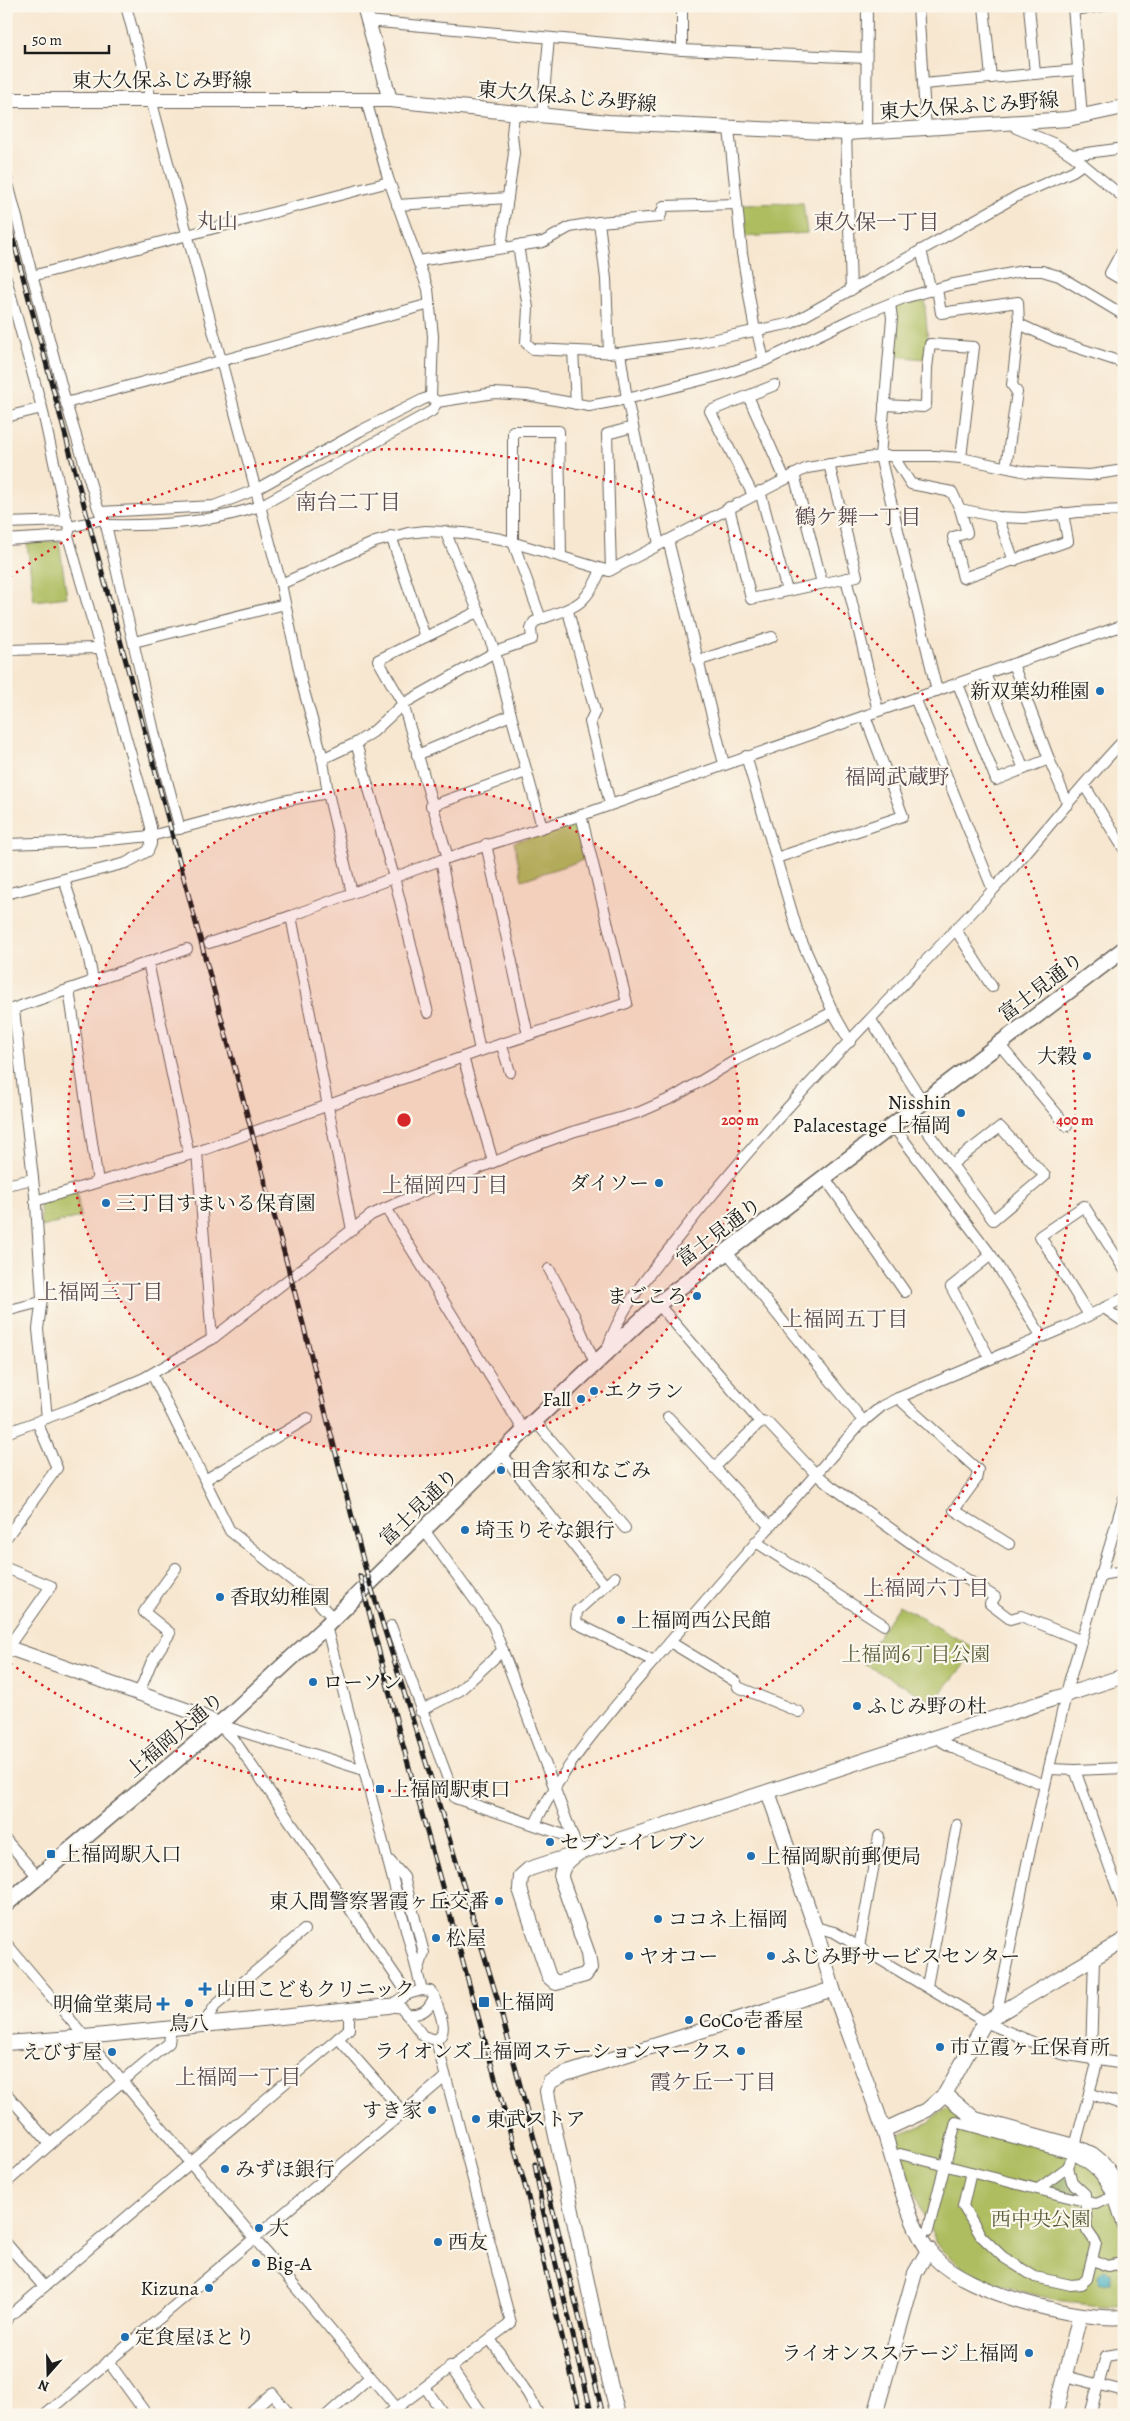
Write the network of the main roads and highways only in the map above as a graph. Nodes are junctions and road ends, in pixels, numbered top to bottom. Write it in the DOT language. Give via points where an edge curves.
graph roads {
  1 [pos="1124,949"];
  2 [pos="367,1588"];
  3 [pos="6,1904"];
  1 -- 2 [label="main road, 富士見通り" via="658,1304 529,1426"];
  2 -- 3 [label="main road, 上福岡大通り" via="218,1724"];
}
